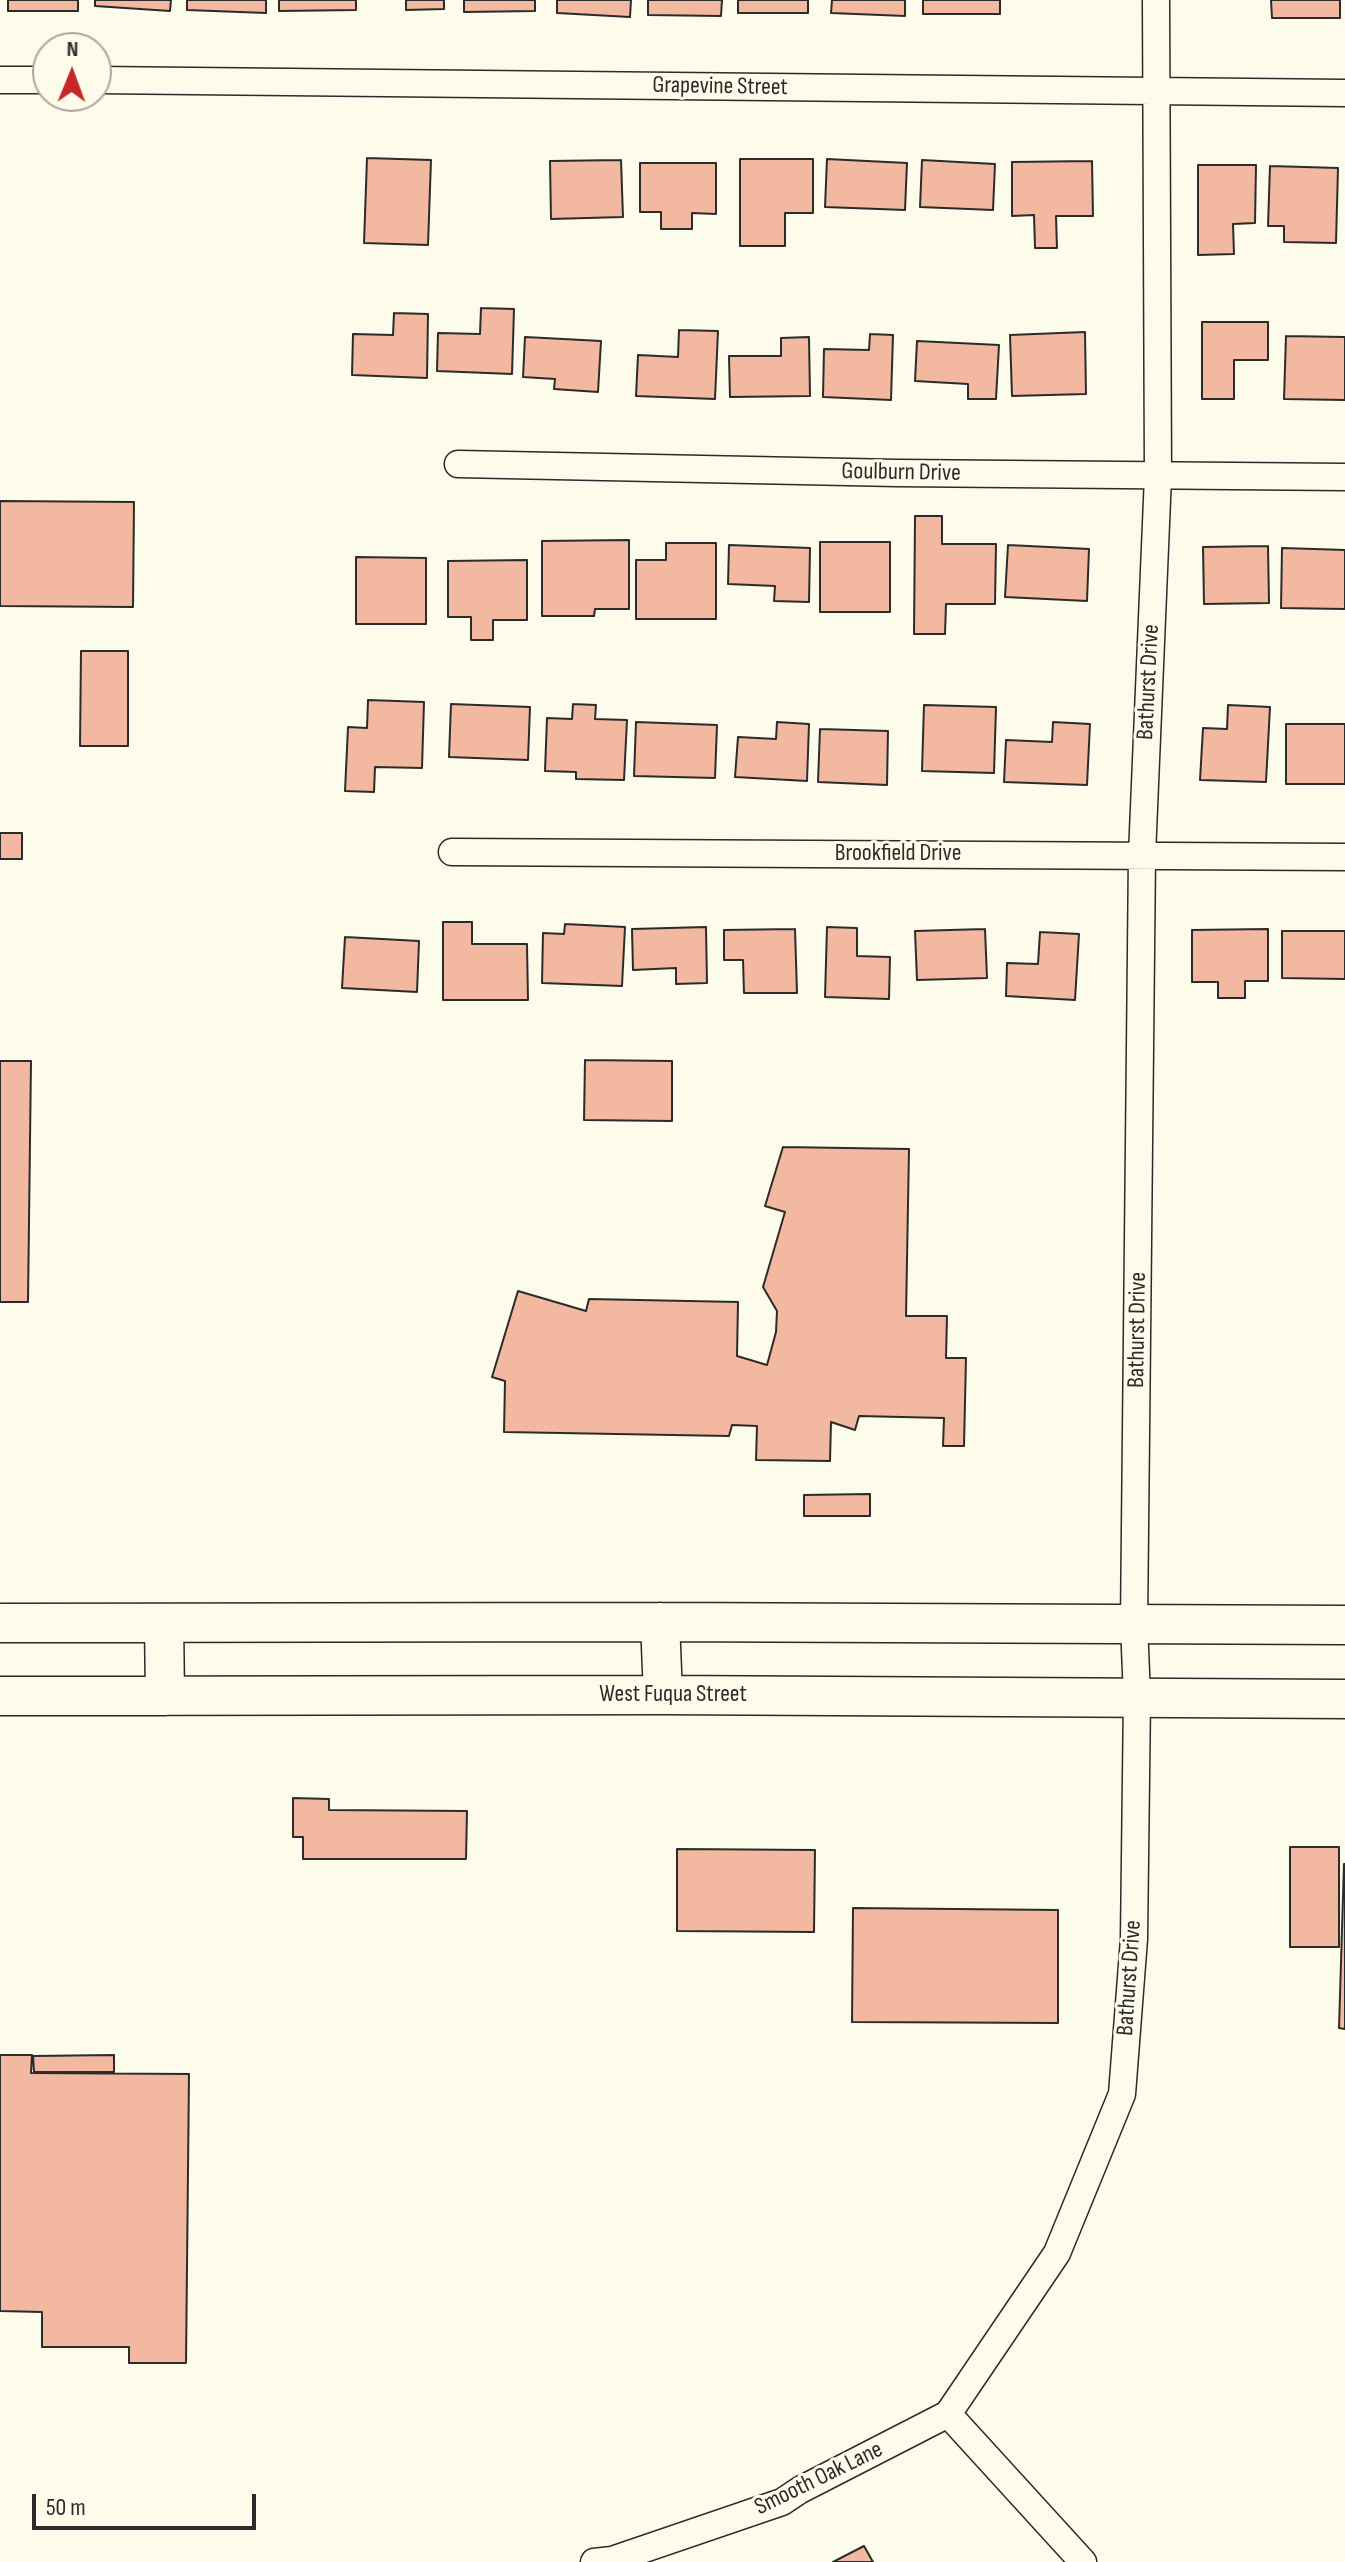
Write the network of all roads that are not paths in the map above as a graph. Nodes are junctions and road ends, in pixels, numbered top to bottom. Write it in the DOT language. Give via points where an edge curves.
graph roads {
  1 [pos="1156,0"];
  2 [pos="0,80"];
  3 [pos="32,80"];
  4 [pos="112,80"];
  5 [pos="1155,92"];
  6 [pos="1345,93"];
  7 [pos="458,464"];
  8 [pos="1158,476"];
  9 [pos="1345,477"];
  10 [pos="452,852"];
  11 [pos="1142,855"];
  12 [pos="1345,857"];
  13 [pos="660,1622"];
  14 [pos="0,1623"];
  15 [pos="164,1623"];
  16 [pos="1134,1624"];
  17 [pos="1345,1625"];
  18 [pos="663,1695"];
  19 [pos="0,1696"];
  20 [pos="165,1696"];
  21 [pos="1137,1697"];
  22 [pos="1345,1699"];
  23 [pos="948,2414"];
  24 [pos="594,2562"];
  25 [pos="1083,2562"];
  1 -- 5 [label="street, Bathurst Drive"];
  2 -- 3 [label="street"];
  4 -- 5 [label="street, Grapevine Street"];
  5 -- 6 [label="street, Grapevine Street"];
  5 -- 8 [label="street, Bathurst Drive"];
  7 -- 8 [label="street, Goulburn Drive"];
  8 -- 9 [label="street, Goulburn Drive"];
  8 -- 11 [label="street, Bathurst Drive"];
  10 -- 11 [label="street, Brookfield Drive"];
  11 -- 12 [label="street, Brookfield Drive"];
  11 -- 16 [label="street, Bathurst Drive"];
  13 -- 15 [label="main road"];
  13 -- 16 [label="main road"];
  13 -- 18 [label="main road"];
  14 -- 15 [label="main road"];
  15 -- 20 [label="main road"];
  16 -- 17 [label="main road"];
  16 -- 21 [label="street, Bathurst Drive"];
  18 -- 20 [label="main road, West Fuqua Street"];
  18 -- 21 [label="main road, West Fuqua Street"];
  19 -- 20 [label="main road, West Fuqua Street"];
  21 -- 22 [label="main road, West Fuqua Street"];
  21 -- 23 [label="street, Bathurst Drive" via="1134,1939 1122,2094 1057,2253"];
  23 -- 24 [label="street, Smooth Oak Lane" via="782,2502"];
  23 -- 25 [label="street"];
}
